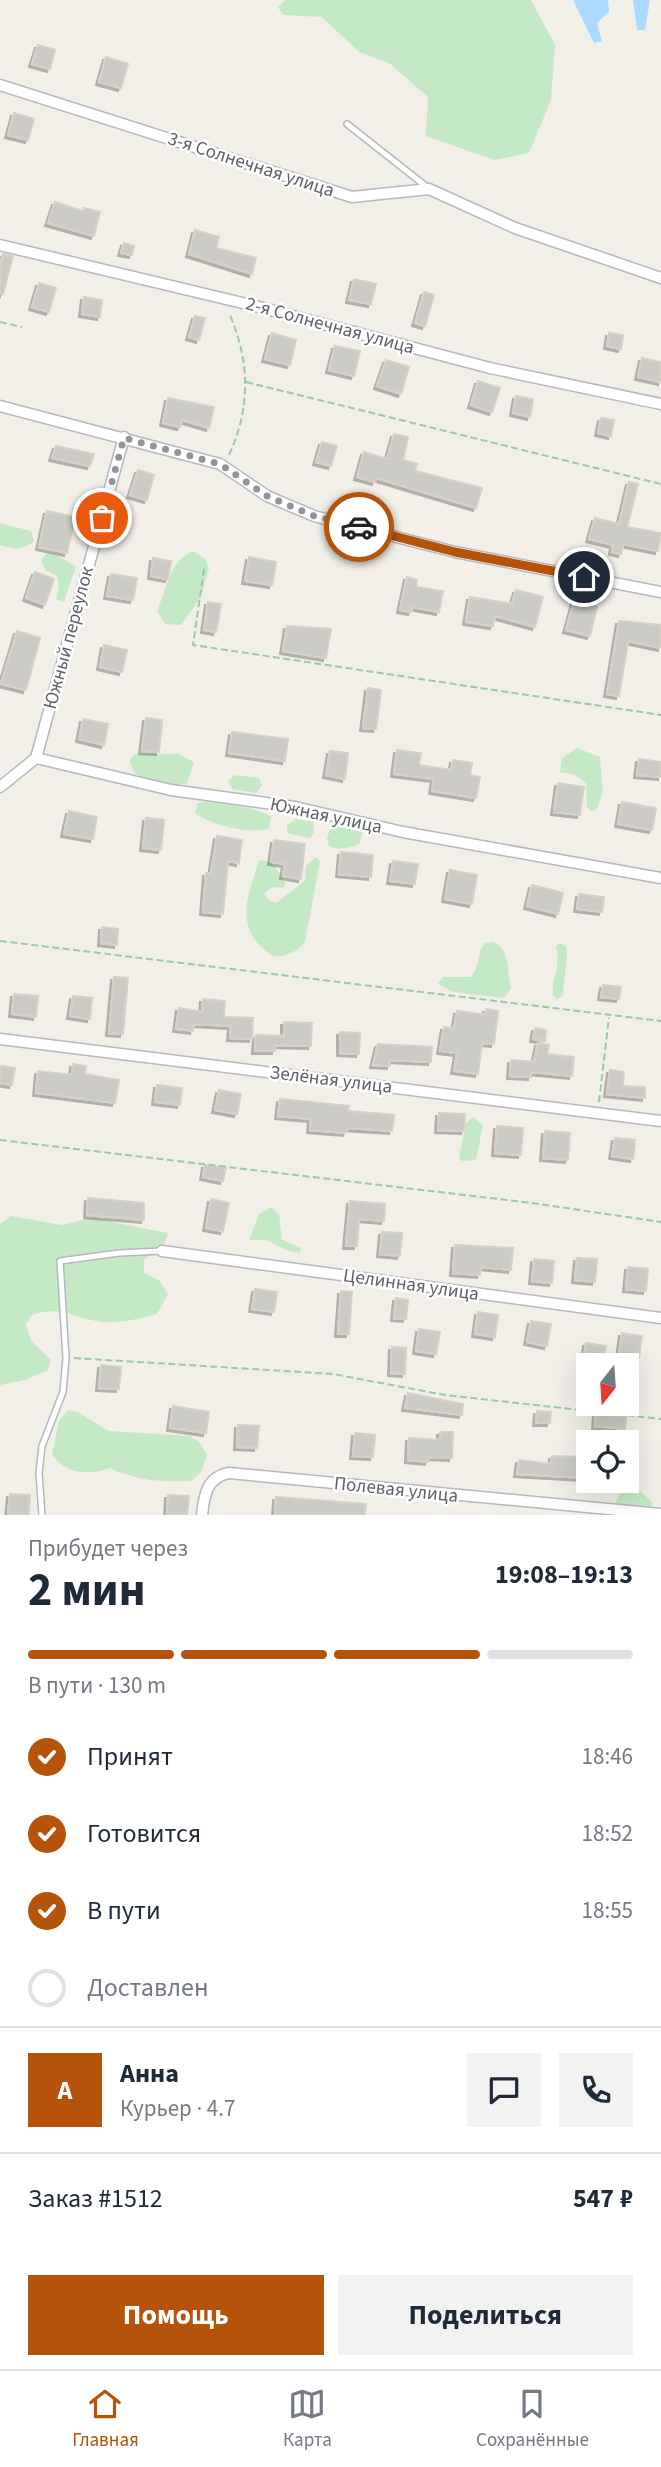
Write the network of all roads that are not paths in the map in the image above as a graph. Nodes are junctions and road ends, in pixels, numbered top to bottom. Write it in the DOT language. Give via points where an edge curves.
graph roads {
  1 [pos="0,85"];
  2 [pos="347,124"];
  3 [pos="429,189"];
  4 [pos="0,245"];
  5 [pos="661,278"];
  6 [pos="661,404"];
  7 [pos="0,406"];
  8 [pos="124,438"];
  9 [pos="661,592"];
  10 [pos="36,758"];
  11 [pos="0,787"];
  12 [pos="661,878"];
  13 [pos="0,1039"];
  14 [pos="661,1121"];
  15 [pos="162,1251"];
  16 [pos="661,1318"];
  17 [pos="661,1514"];
  18 [pos="42,1515"];
  19 [pos="202,1515"];
  1 -- 3 [label="street, 3-я Солнечная улица" via="352,197"];
  2 -- 3 [label="lane"];
  3 -- 5 [label="street" via="514,228"];
  4 -- 6 [label="street, 2-я Солнечная улица" via="491,368"];
  7 -- 8 [label="street"];
  8 -- 9 [label="street" via="224,466 267,496 314,516 455,552"];
  8 -- 10 [label="street, Южный переулок"];
  10 -- 11 [label="street"];
  10 -- 12 [label="street, Южная улица" via="171,790 295,807 403,832"];
  13 -- 14 [label="street, Зелёная улица"];
  15 -- 16 [label="street, Целинная улица"];
  15 -- 18 [label="lane" via="60,1261 66,1358 63,1391 42,1446"];
  17 -- 19 [label="street, Полевая улица" via="229,1473 217,1475 209,1483"];
}
